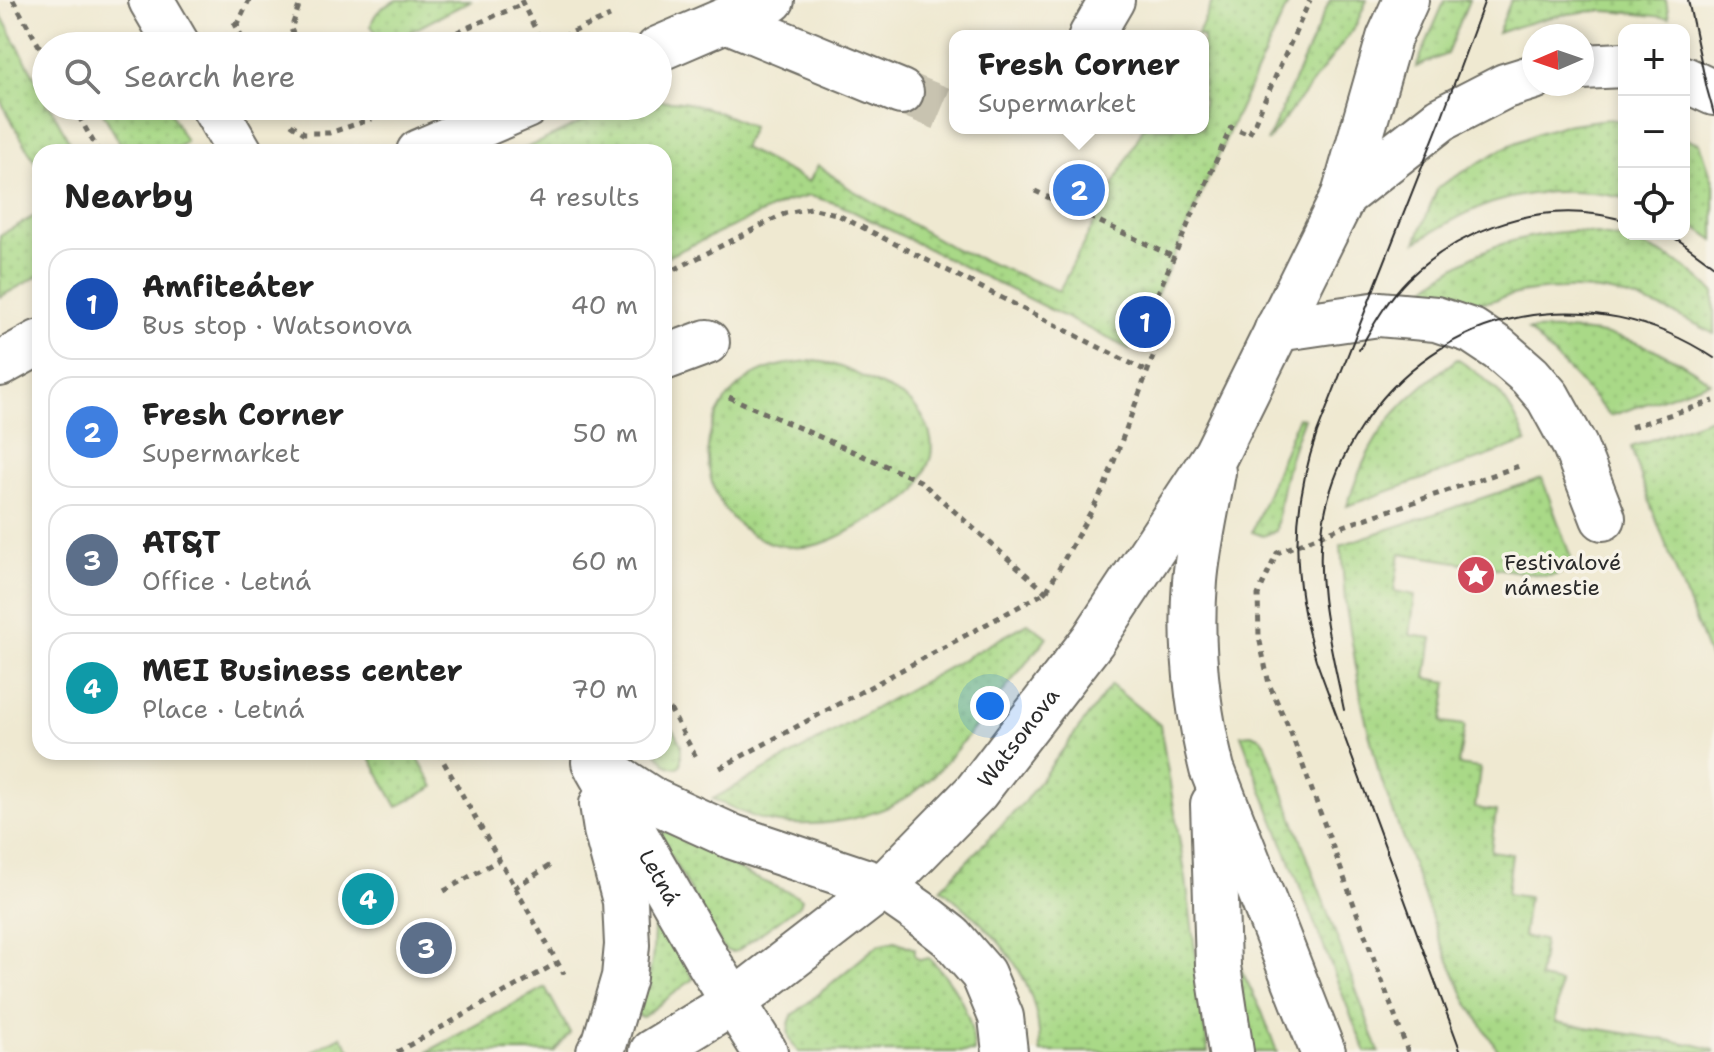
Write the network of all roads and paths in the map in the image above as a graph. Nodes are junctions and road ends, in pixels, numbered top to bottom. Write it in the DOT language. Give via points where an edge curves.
graph roads {
  1 [pos="13,0"];
  2 [pos="151,0"];
  3 [pos="249,0"];
  4 [pos="301,0"];
  5 [pos="772,0"];
  6 [pos="1112,0"];
  7 [pos="1310,0"];
  8 [pos="1406,0"];
  9 [pos="522,2"];
  10 [pos="622,11"];
  11 [pos="726,20"];
  12 [pos="236,27"];
  13 [pos="1094,30"];
  14 [pos="170,32"];
  15 [pos="292,32"];
  16 [pos="455,32"];
  17 [pos="536,32"];
  18 [pos="573,32"];
  19 [pos="32,33"];
  20 [pos="672,43"];
  21 [pos="1618,65"];
  22 [pos="1594,66"];
  23 [pos="1522,81"];
  24 [pos="901,92"];
  25 [pos="81,120"];
  26 [pos="221,120"];
  27 [pos="370,120"];
  28 [pos="493,120"];
  29 [pos="304,133"];
  30 [pos="94,144"];
  31 [pos="235,144"];
  32 [pos="438,144"];
  33 [pos="1035,191"];
  34 [pos="1344,195"];
  35 [pos="1174,257"];
  36 [pos="672,271"];
  37 [pos="1277,329"];
  38 [pos="707,342"];
  39 [pos="32,346"];
  40 [pos="672,355"];
  41 [pos="0,364"];
  42 [pos="1148,372"];
  43 [pos="715,394"];
  44 [pos="1714,401"];
  45 [pos="1575,446"];
  46 [pos="1216,454"];
  47 [pos="1603,518"];
  48 [pos="1046,592"];
  49 [pos="672,713"];
  50 [pos="443,760"];
  51 [pos="592,760"];
  52 [pos="593,760"];
  53 [pos="595,760"];
  54 [pos="699,762"];
  55 [pos="720,768"];
  56 [pos="1212,769"];
  57 [pos="564,857"];
  58 [pos="499,860"];
  59 [pos="883,887"];
  60 [pos="514,888"];
  61 [pos="444,891"];
  62 [pos="557,963"];
  63 [pos="570,985"];
  64 [pos="734,1002"];
  65 [pos="397,1052"];
  66 [pos="599,1052"];
  67 [pos="652,1052"];
  68 [pos="765,1052"];
  69 [pos="1005,1052"];
  70 [pos="1231,1052"];
  71 [pos="1323,1052"];
  72 [pos="1408,1052"];
  1 -- 19 [label="path"];
  2 -- 14 [label="street"];
  3 -- 12 [label="path"];
  4 -- 15 [label="path"];
  5 -- 11 [label="street"];
  6 -- 13 [label="street"];
  7 -- 35 [label="path" via="1249,135 1231,127"];
  8 -- 34 [label="street" via="1389,38"];
  9 -- 16 [label="path"];
  9 -- 17 [label="path"];
  10 -- 18 [label="path"];
  11 -- 20 [label="street"];
  11 -- 24 [label="street"];
  21 -- 22 [label="street"];
  23 -- 34 [label="street" via="1441,119"];
  25 -- 30 [label="path"];
  26 -- 31 [label="street"];
  27 -- 29 [label="path" via="329,133"];
  28 -- 32 [label="street"];
  33 -- 35 [label="path"];
  34 -- 37 [label="street"];
  35 -- 42 [label="path" via="1145,322 1163,330"];
  36 -- 42 [label="path" via="786,213 811,208 836,214"];
  37 -- 45 [label="street" via="1379,314 1436,319 1472,331 1530,376"];
  37 -- 46 [label="street, Watsonova"];
  38 -- 40 [label="street"];
  39 -- 41 [label="street"];
  42 -- 48 [label="path" via="1104,488"];
  43 -- 48 [label="path" via="920,481"];
  44 -- 45 [label="path"];
  45 -- 47 [label="street"];
  45 -- 72 [label="path" via="1277,553 1258,595 1259,637 1269,684"];
  46 -- 56 [label="street" via="1195,580 1193,646"];
  46 -- 59 [label="street, Watsonova" via="1093,640 976,792"];
  48 -- 55 [label="path"];
  49 -- 54 [label="path"];
  50 -- 58 [label="path"];
  51 -- 66 [label="street" via="625,901 627,945 624,977"];
  52 -- 64 [label="street, Letná"];
  53 -- 59 [label="street" via="654,801 733,837"];
  56 -- 70 [label="street" via="1218,966"];
  56 -- 71 [label="street"];
  57 -- 60 [label="path"];
  58 -- 60 [label="path"];
  58 -- 61 [label="path"];
  59 -- 64 [label="street, Watsonova"];
  59 -- 69 [label="street" via="951,937 983,974 1001,1017"];
  60 -- 62 [label="path"];
  62 -- 63 [label="path"];
  62 -- 65 [label="path"];
  64 -- 67 [label="street, Watsonova"];
  64 -- 68 [label="street, Letná"];
}
